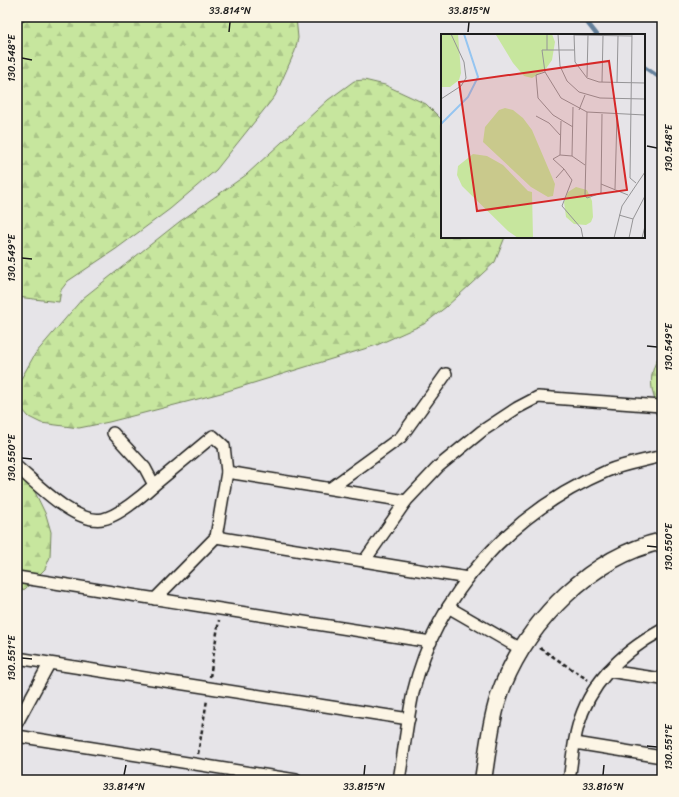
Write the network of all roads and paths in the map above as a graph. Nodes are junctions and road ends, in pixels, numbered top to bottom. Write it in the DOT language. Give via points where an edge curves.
graph roads {
  1 [pos="27,17"];
  2 [pos="17,26"];
  3 [pos="446,374"];
  4 [pos="662,411"];
  5 [pos="113,433"];
  6 [pos="662,456"];
  7 [pos="17,467"];
  8 [pos="227,472"];
  9 [pos="154,485"];
  10 [pos="331,488"];
  11 [pos="406,501"];
  12 [pos="216,537"];
  13 [pos="662,541"];
  14 [pos="365,560"];
  15 [pos="17,577"];
  16 [pos="468,578"];
  17 [pos="155,599"];
  18 [pos="448,607"];
  19 [pos="662,630"];
  20 [pos="431,642"];
  21 [pos="523,644"];
  22 [pos="17,658"];
  23 [pos="49,664"];
  24 [pos="608,671"];
  25 [pos="662,679"];
  26 [pos="596,685"];
  27 [pos="408,719"];
  28 [pos="17,722"];
  29 [pos="17,736"];
  30 [pos="575,743"];
  31 [pos="662,757"];
  32 [pos="296,780"];
  33 [pos="399,780"];
  34 [pos="483,780"];
  35 [pos="569,780"];
  1 -- 2 [label="path"];
  3 -- 10 [label="street" via="401,437"];
  4 -- 11 [label="street" via="661,406 538,397 482,431 439,466"];
  5 -- 9 [label="street" via="145,468"];
  6 -- 16 [label="street" via="608,471 565,492 525,519 486,555"];
  7 -- 9 [label="street" via="54,498 77,513 101,520 111,516"];
  8 -- 9 [label="street" via="224,446 213,436"];
  8 -- 10 [label="street"];
  8 -- 12 [label="street"];
  10 -- 11 [label="street"];
  11 -- 14 [label="street"];
  12 -- 14 [label="street"];
  12 -- 17 [label="street"];
  13 -- 21 [label="street" via="633,551 581,582 542,618"];
  14 -- 16 [label="street"];
  15 -- 17 [label="street"];
  16 -- 18 [label="street"];
  17 -- 20 [label="street"];
  18 -- 20 [label="street"];
  18 -- 21 [label="street"];
  19 -- 24 [label="street" via="630,650"];
  20 -- 27 [label="street"];
  21 -- 26 [label="path"];
  21 -- 34 [label="street" via="503,686 493,719"];
  22 -- 23 [label="street"];
  23 -- 27 [label="street"];
  23 -- 28 [label="street"];
  24 -- 25 [label="street"];
  24 -- 26 [label="street"];
  26 -- 30 [label="street" via="578,726"];
  27 -- 33 [label="street"];
  29 -- 32 [label="street"];
  30 -- 31 [label="street"];
  30 -- 35 [label="street"];
}
